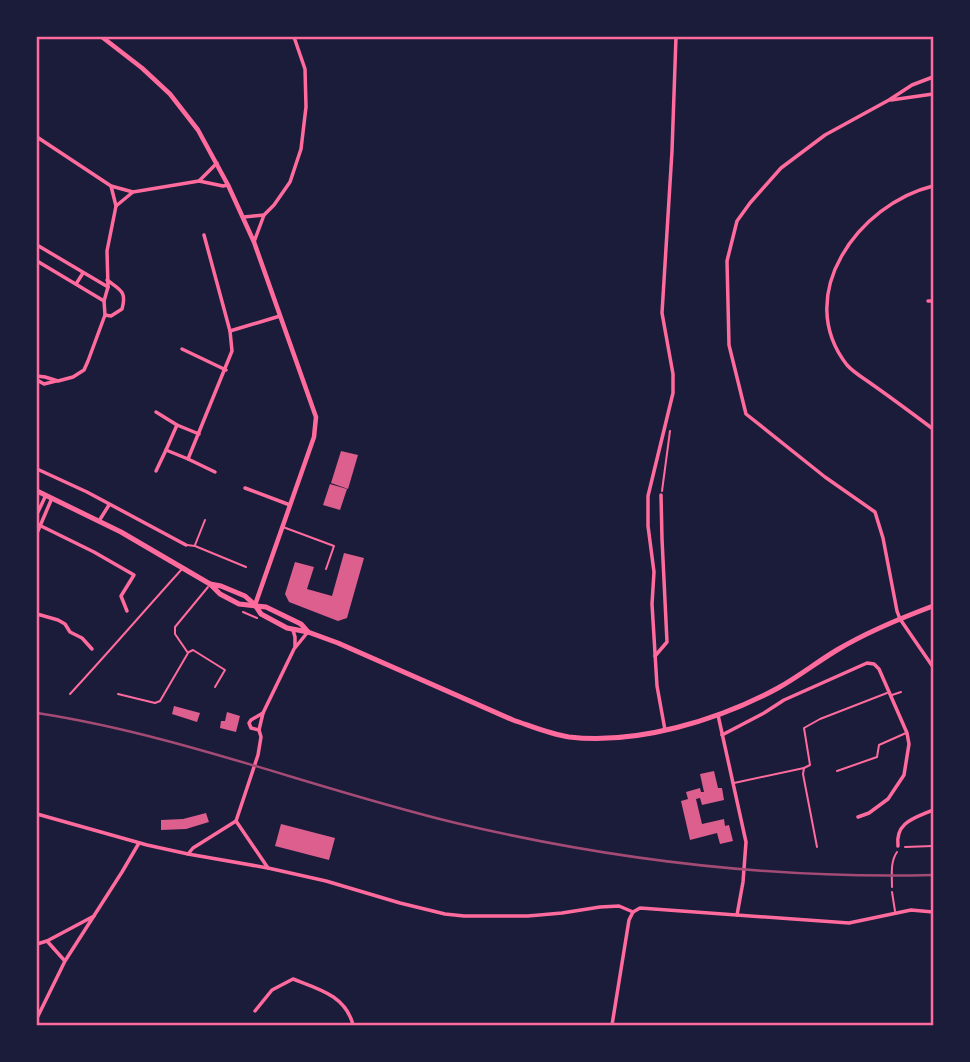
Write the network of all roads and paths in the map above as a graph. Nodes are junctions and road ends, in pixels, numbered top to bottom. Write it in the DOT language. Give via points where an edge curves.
graph roads {
  1 [pos="102,37"];
  2 [pos="294,37"];
  3 [pos="676,37"];
  4 [pos="933,77"];
  5 [pos="933,94"];
  6 [pos="889,100"];
  7 [pos="37,137"];
  8 [pos="217,163"];
  9 [pos="199,181"];
  10 [pos="228,185"];
  11 [pos="111,186"];
  12 [pos="933,186"];
  13 [pos="133,192"];
  14 [pos="116,206"];
  15 [pos="264,215"];
  16 [pos="244,217"];
  17 [pos="204,235"];
  18 [pos="254,242"];
  19 [pos="37,245"];
  20 [pos="37,261"];
  21 [pos="83,273"];
  22 [pos="107,280"];
  23 [pos="76,284"];
  24 [pos="107,286"];
  25 [pos="104,301"];
  26 [pos="105,315"];
  27 [pos="280,316"];
  28 [pos="230,331"];
  29 [pos="182,349"];
  30 [pos="226,370"];
  31 [pos="37,378"];
  32 [pos="156,412"];
  33 [pos="666,417"];
  34 [pos="177,425"];
  35 [pos="933,429"];
  36 [pos="199,434"];
  37 [pos="166,450"];
  38 [pos="188,459"];
  39 [pos="37,469"];
  40 [pos="156,471"];
  41 [pos="215,472"];
  42 [pos="245,488"];
  43 [pos="37,491"];
  44 [pos="662,495"];
  45 [pos="49,496"];
  46 [pos="109,505"];
  47 [pos="290,505"];
  48 [pos="37,514"];
  49 [pos="205,520"];
  50 [pos="99,521"];
  51 [pos="38,524"];
  52 [pos="282,527"];
  53 [pos="37,533"];
  54 [pos="186,545"];
  55 [pos="195,546"];
  56 [pos="246,566"];
  57 [pos="183,568"];
  58 [pos="326,569"];
  59 [pos="210,584"];
  60 [pos="255,605"];
  61 [pos="933,606"];
  62 [pos="128,611"];
  63 [pos="241,611"];
  64 [pos="37,614"];
  65 [pos="900,619"];
  66 [pos="261,620"];
  67 [pos="293,629"];
  68 [pos="308,632"];
  69 [pos="92,649"];
  70 [pos="295,649"];
  71 [pos="188,653"];
  72 [pos="655,656"];
  73 [pos="933,667"];
  74 [pos="215,687"];
  75 [pos="901,692"];
  76 [pos="70,694"];
  77 [pos="890,694"];
  78 [pos="118,695"];
  79 [pos="263,713"];
  80 [pos="718,715"];
  81 [pos="259,730"];
  82 [pos="665,730"];
  83 [pos="907,733"];
  84 [pos="722,734"];
  85 [pos="804,768"];
  86 [pos="837,771"];
  87 [pos="733,783"];
  88 [pos="933,810"];
  89 [pos="37,814"];
  90 [pos="858,817"];
  91 [pos="236,821"];
  92 [pos="139,843"];
  93 [pos="898,846"];
  94 [pos="933,846"];
  95 [pos="817,847"];
  96 [pos="188,855"];
  97 [pos="268,868"];
  98 [pos="892,892"];
  99 [pos="633,912"];
  100 [pos="933,912"];
  101 [pos="895,913"];
  102 [pos="735,915"];
  103 [pos="95,916"];
  104 [pos="47,941"];
  105 [pos="37,944"];
  106 [pos="65,961"];
  107 [pos="254,1011"];
  108 [pos="37,1018"];
  109 [pos="353,1025"];
  110 [pos="612,1025"];
  1 -- 8 [label="street" via="170,94"];
  2 -- 15 [label="street" via="305,69 302,149 290,182"];
  3 -- 33 [label="street" via="662,313 673,374"];
  4 -- 6 [label="street"];
  5 -- 6 [label="street"];
  6 -- 65 [label="street" via="825,135 781,168 750,203 737,221 727,261 728,317 729,345 746,414 875,512"];
  7 -- 11 [label="street"];
  8 -- 9 [label="street"];
  8 -- 10 [label="street"];
  9 -- 10 [label="street"];
  9 -- 13 [label="street"];
  10 -- 16 [label="street"];
  11 -- 13 [label="street"];
  11 -- 14 [label="street"];
  12 -- 35 [label="street" via="888,205 844,249 830,281 826,316 834,345 849,367"];
  13 -- 14 [label="street"];
  14 -- 22 [label="street" via="107,251"];
  15 -- 16 [label="street"];
  15 -- 18 [label="street"];
  16 -- 18 [label="street"];
  17 -- 28 [label="street"];
  18 -- 27 [label="street"];
  19 -- 21 [label="street"];
  20 -- 23 [label="street"];
  21 -- 23 [label="street"];
  21 -- 24 [label="street"];
  22 -- 24 [label="street"];
  22 -- 26 [label="street" via="125,299 122,309"];
  23 -- 25 [label="street"];
  24 -- 25 [label="street"];
  25 -- 26 [label="street"];
  26 -- 31 [label="street" via="83,370 44,384"];
  27 -- 28 [label="street"];
  27 -- 47 [label="street" via="316,417 314,437"];
  28 -- 30 [label="street" via="233,351"];
  29 -- 30 [label="street"];
  30 -- 36 [label="street"];
  32 -- 34 [label="street"];
  33 -- 44 [label="path" via="670,432"];
  33 -- 72 [label="street" via="648,496"];
  34 -- 36 [label="street"];
  34 -- 37 [label="street"];
  36 -- 38 [label="street"];
  37 -- 38 [label="street"];
  37 -- 40 [label="street"];
  38 -- 41 [label="street"];
  39 -- 46 [label="street"];
  42 -- 47 [label="street"];
  43 -- 45 [label="highway"];
  44 -- 72 [label="street" via="667,642"];
  45 -- 48 [label="street"];
  45 -- 50 [label="highway"];
  45 -- 51 [label="street"];
  46 -- 50 [label="street"];
  46 -- 54 [label="street"];
  47 -- 52 [label="street"];
  49 -- 55 [label="lane"];
  50 -- 57 [label="highway"];
  51 -- 53 [label="street"];
  51 -- 62 [label="street" via="134,575 121,596"];
  52 -- 58 [label="lane" via="334,546"];
  52 -- 60 [label="street"];
  54 -- 55 [label="lane"];
  55 -- 56 [label="lane"];
  57 -- 59 [label="highway"];
  57 -- 76 [label="lane"];
  59 -- 60 [label="highway" via="244,596"];
  59 -- 71 [label="lane" via="175,627"];
  60 -- 67 [label="highway" via="261,614"];
  60 -- 68 [label="highway" via="301,624"];
  61 -- 65 [label="highway"];
  63 -- 66 [label="path"];
  64 -- 69 [label="street" via="65,624"];
  65 -- 73 [label="street"];
  65 -- 80 [label="highway" via="839,649 778,688"];
  67 -- 68 [label="highway"];
  67 -- 70 [label="street"];
  68 -- 70 [label="street"];
  68 -- 82 [label="highway" via="543,731 592,738"];
  70 -- 79 [label="street"];
  71 -- 74 [label="lane" via="193,650 225,670"];
  71 -- 78 [label="lane" via="160,701"];
  72 -- 82 [label="street"];
  75 -- 77 [label="lane"];
  77 -- 83 [label="street"];
  77 -- 84 [label="street" via="879,669 867,663"];
  77 -- 85 [label="lane" via="804,728 810,765"];
  79 -- 81 [label="street"];
  79 -- 81 [label="street" via="249,723"];
  80 -- 82 [label="highway"];
  80 -- 84 [label="street"];
  81 -- 91 [label="street" via="258,755"];
  83 -- 86 [label="lane" via="879,745 877,757"];
  83 -- 90 [label="street" via="904,775 888,799"];
  84 -- 87 [label="street"];
  85 -- 87 [label="lane"];
  85 -- 95 [label="lane"];
  87 -- 102 [label="street" via="747,842"];
  88 -- 93 [label="street" via="902,827"];
  89 -- 92 [label="street"];
  91 -- 96 [label="street"];
  91 -- 97 [label="street"];
  92 -- 96 [label="street"];
  92 -- 103 [label="street"];
  94 -- 98 [label="path" via="903,847 895,854"];
  96 -- 97 [label="street"];
  97 -- 99 [label="street" via="464,916 528,916 619,906"];
  98 -- 101 [label="lane"];
  99 -- 102 [label="street" via="650,908"];
  99 -- 110 [label="street"];
  100 -- 101 [label="street"];
  101 -- 102 [label="street" via="849,923"];
  103 -- 104 [label="street"];
  103 -- 106 [label="street"];
  104 -- 105 [label="street"];
  104 -- 106 [label="street"];
  106 -- 108 [label="street"];
  107 -- 109 [label="street" via="272,990 293,979 341,1002"];
}
